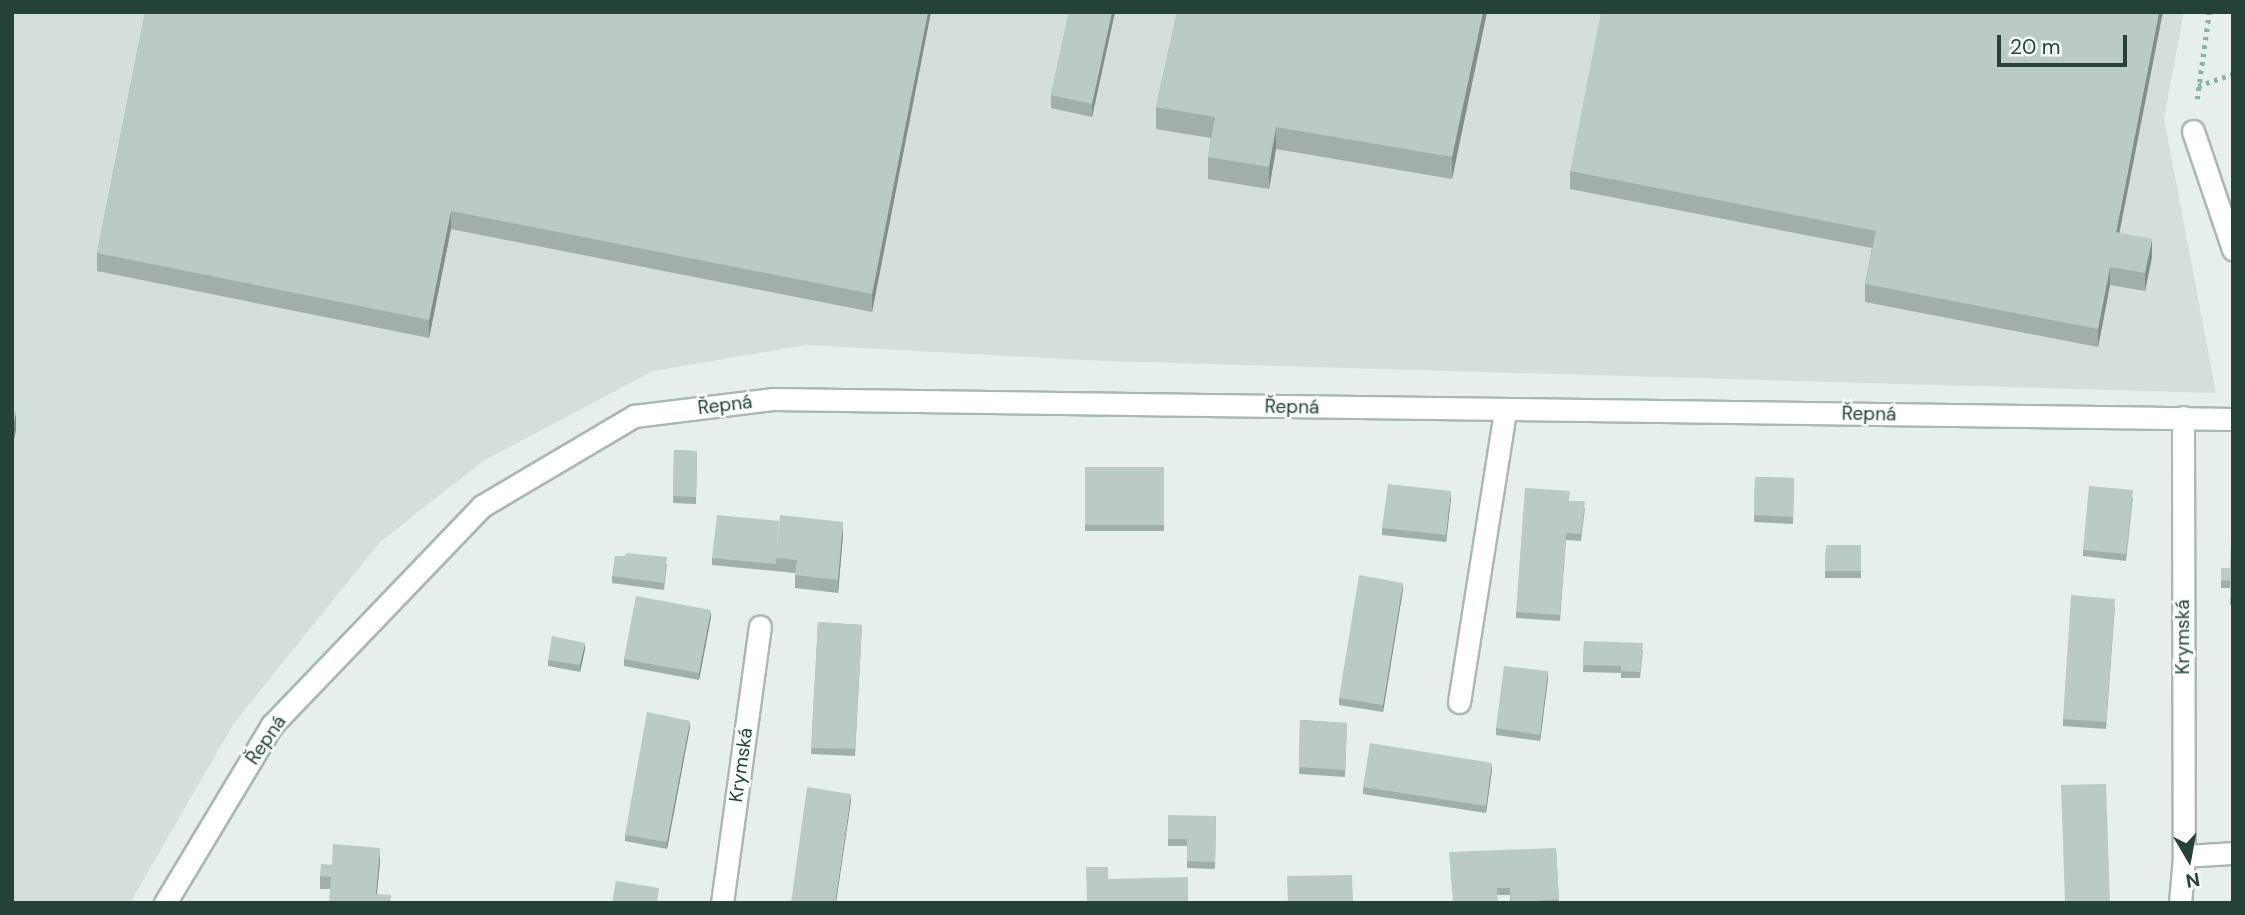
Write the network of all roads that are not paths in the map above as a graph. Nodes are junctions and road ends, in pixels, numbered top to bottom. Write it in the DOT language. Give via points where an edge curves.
graph roads {
  1 [pos="2193,131"];
  2 [pos="2233,249"];
  3 [pos="1504,410"];
  4 [pos="2183,417"];
  5 [pos="2233,419"];
  6 [pos="760,627"];
  7 [pos="1459,702"];
  8 [pos="2233,853"];
  9 [pos="2184,856"];
  10 [pos="165,903"];
  11 [pos="722,903"];
  12 [pos="2180,903"];
  1 -- 2 [label="street"];
  3 -- 4 [label="street, Řepná"];
  3 -- 7 [label="street"];
  3 -- 10 [label="street, Řepná" via="772,399 634,416 482,506 272,725"];
  4 -- 5 [label="street, Řepná"];
  4 -- 9 [label="street, Krymská"];
  6 -- 11 [label="street, Krymská"];
  8 -- 9 [label="street"];
  9 -- 12 [label="street, Krymská"];
}
